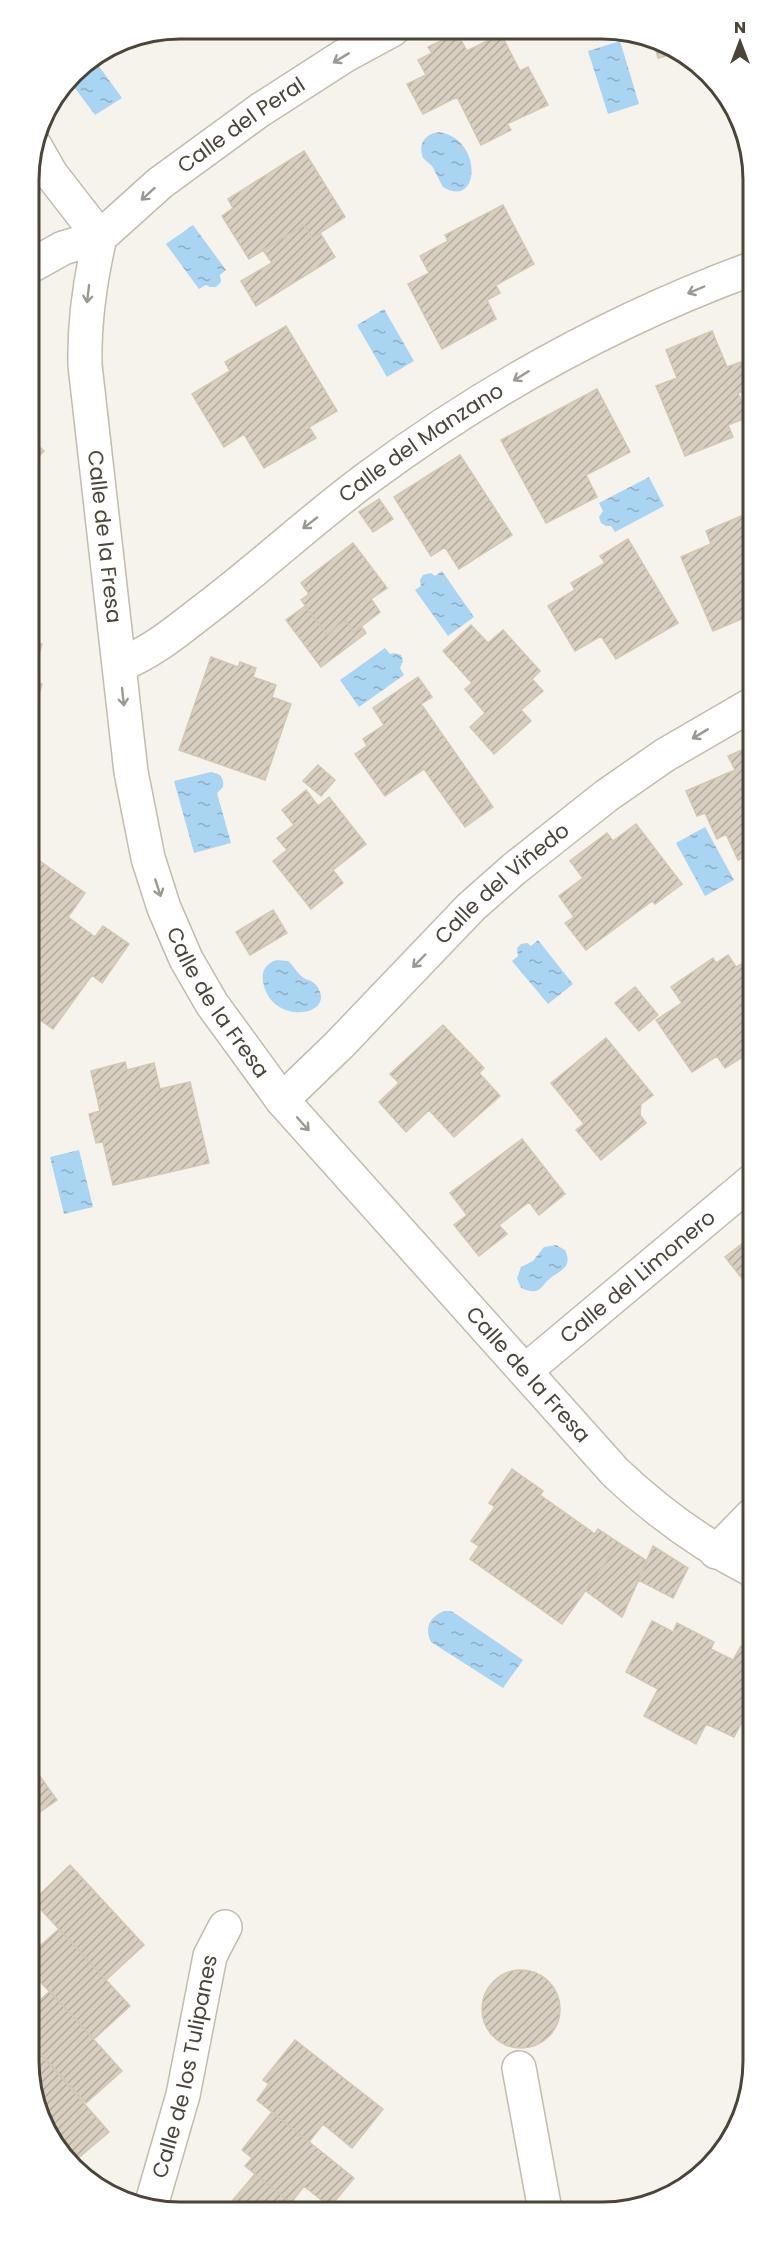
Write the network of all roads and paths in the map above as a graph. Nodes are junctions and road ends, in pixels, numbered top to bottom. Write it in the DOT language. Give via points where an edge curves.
graph roads {
  1 [pos="375,39"];
  2 [pos="41,156"];
  3 [pos="100,237"];
  4 [pos="39,261"];
  5 [pos="743,272"];
  6 [pos="120,665"];
  7 [pos="743,709"];
  8 [pos="282,1100"];
  9 [pos="743,1189"];
  10 [pos="525,1371"];
  11 [pos="743,1524"];
  12 [pos="716,1552"];
  13 [pos="743,1565"];
  14 [pos="225,1927"];
  15 [pos="519,2067"];
  16 [pos="153,2199"];
  17 [pos="544,2202"];
  1 -- 3 [label="street, Calle del Peral, one-way" via="260,110 160,183"];
  2 -- 3 [label="street"];
  3 -- 4 [label="street" via="63,248"];
  3 -- 6 [label="street, Calle de la Fresa, one-way" via="84,329 85,365"];
  5 -- 6 [label="street, Calle del Manzano, one-way" via="609,328 528,371 370,476 158,645"];
  6 -- 8 [label="street, Calle de la Fresa, one-way" via="131,772 148,858 164,908 186,959 212,1004"];
  7 -- 8 [label="street, Calle del Viñedo, one-way" via="645,768 514,869 471,907"];
  8 -- 10 [label="street, Calle de la Fresa, one-way"];
  9 -- 10 [label="street, Calle del Limonero"];
  10 -- 12 [label="street, Calle de la Fresa" via="642,1498"];
  11 -- 12 [label="street"];
  12 -- 13 [label="street, Calle de la Fresa"];
  14 -- 16 [label="street, Calle de los Tulipanes" via="210,1956 183,2096"];
  15 -- 17 [label="street"];
}
